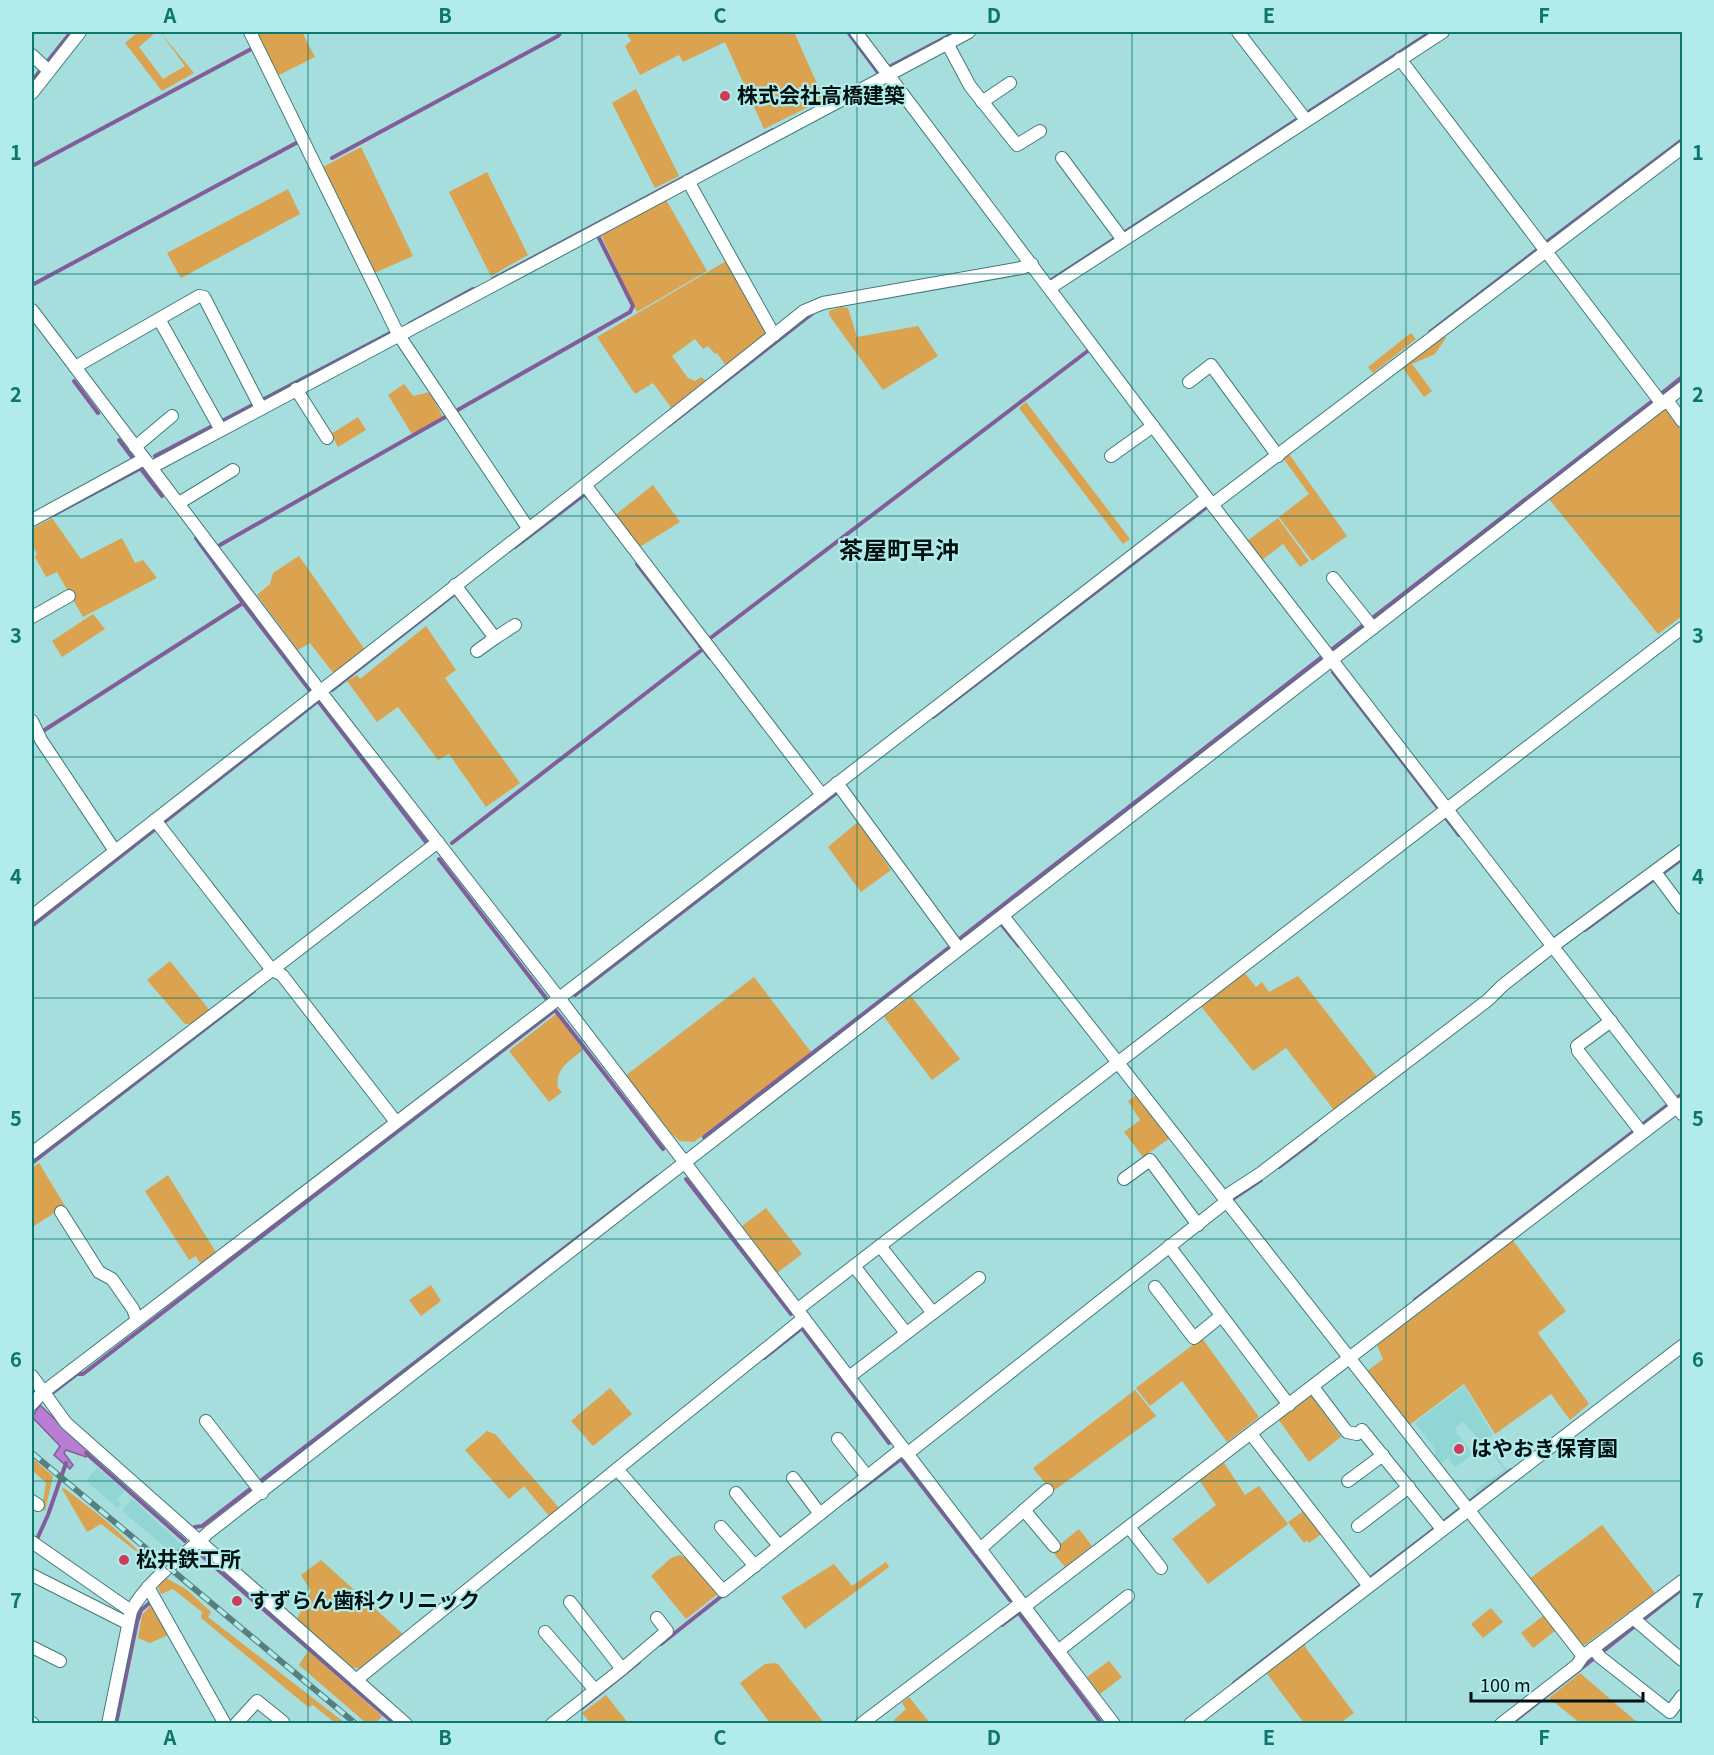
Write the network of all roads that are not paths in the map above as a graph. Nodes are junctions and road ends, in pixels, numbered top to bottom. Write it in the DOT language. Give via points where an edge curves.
graph roads {
  1 [pos="80,32"];
  2 [pos="250,32"];
  3 [pos="856,32"];
  4 [pos="969,32"];
  5 [pos="1238,32"];
  6 [pos="1443,32"];
  7 [pos="947,43"];
  8 [pos="1400,59"];
  9 [pos="42,64"];
  10 [pos="888,75"];
  11 [pos="1011,83"];
  12 [pos="32,93"];
  13 [pos="982,102"];
  14 [pos="1303,117"];
  15 [pos="1040,131"];
  16 [pos="1683,148"];
  17 [pos="1062,158"];
  18 [pos="688,181"];
  19 [pos="1123,240"];
  20 [pos="1546,251"];
  21 [pos="1032,264"];
  22 [pos="1050,288"];
  23 [pos="32,310"];
  24 [pos="159,319"];
  25 [pos="397,331"];
  26 [pos="774,335"];
  27 [pos="75,367"];
  28 [pos="1189,382"];
  29 [pos="1683,388"];
  30 [pos="296,389"];
  31 [pos="1664,402"];
  32 [pos="261,408"];
  33 [pos="172,416"];
  34 [pos="1683,421"];
  35 [pos="1153,426"];
  36 [pos="220,430"];
  37 [pos="327,438"];
  38 [pos="135,447"];
  39 [pos="1111,456"];
  40 [pos="1278,456"];
  41 [pos="143,464"];
  42 [pos="232,470"];
  43 [pos="585,485"];
  44 [pos="1210,501"];
  45 [pos="179,503"];
  46 [pos="32,520"];
  47 [pos="528,528"];
  48 [pos="1333,578"];
  49 [pos="455,585"];
  50 [pos="69,596"];
  51 [pos="32,617"];
  52 [pos="515,625"];
  53 [pos="1373,628"];
  54 [pos="1683,628"];
  55 [pos="495,638"];
  56 [pos="477,651"];
  57 [pos="1332,660"];
  58 [pos="316,694"];
  59 [pos="36,735"];
  60 [pos="837,783"];
  61 [pos="822,795"];
  62 [pos="1445,809"];
  63 [pos="158,824"];
  64 [pos="433,846"];
  65 [pos="115,851"];
  66 [pos="1683,851"];
  67 [pos="1658,875"];
  68 [pos="1683,908"];
  69 [pos="32,916"];
  70 [pos="1003,916"];
  71 [pos="959,949"];
  72 [pos="1552,949"];
  73 [pos="276,972"];
  74 [pos="554,1002"];
  75 [pos="1607,1023"];
  76 [pos="1119,1063"];
  77 [pos="1676,1106"];
  78 [pos="396,1122"];
  79 [pos="1639,1129"];
  80 [pos="32,1153"];
  81 [pos="684,1164"];
  82 [pos="1124,1179"];
  83 [pos="1226,1199"];
  84 [pos="61,1212"];
  85 [pos="1195,1221"];
  86 [pos="880,1246"];
  87 [pos="1168,1246"];
  88 [pos="854,1266"];
  89 [pos="980,1278"];
  90 [pos="1155,1287"];
  91 [pos="933,1313"];
  92 [pos="801,1314"];
  93 [pos="1221,1316"];
  94 [pos="137,1320"];
  95 [pos="906,1333"];
  96 [pos="1683,1346"];
  97 [pos="1347,1355"];
  98 [pos="32,1376"];
  99 [pos="849,1377"];
  100 [pos="1313,1387"];
  101 [pos="42,1393"];
  102 [pos="1287,1402"];
  103 [pos="32,1404"];
  104 [pos="206,1421"];
  105 [pos="1251,1434"];
  106 [pos="838,1439"];
  107 [pos="905,1450"];
  108 [pos="1383,1455"];
  109 [pos="619,1471"];
  110 [pos="867,1476"];
  111 [pos="793,1478"];
  112 [pos="1348,1481"];
  113 [pos="1409,1487"];
  114 [pos="258,1489"];
  115 [pos="1047,1490"];
  116 [pos="736,1493"];
  117 [pos="1466,1506"];
  118 [pos="1024,1510"];
  119 [pos="820,1514"];
  120 [pos="1358,1526"];
  121 [pos="1440,1526"];
  122 [pos="721,1527"];
  123 [pos="1129,1527"];
  124 [pos="198,1543"];
  125 [pos="35,1544"];
  126 [pos="779,1546"];
  127 [pos="1054,1546"];
  128 [pos="980,1549"];
  129 [pos="755,1566"];
  130 [pos="1161,1568"];
  131 [pos="32,1575"];
  132 [pos="1683,1581"];
  133 [pos="1366,1582"];
  134 [pos="148,1587"];
  135 [pos="1128,1596"];
  136 [pos="570,1602"];
  137 [pos="1022,1605"];
  138 [pos="129,1617"];
  139 [pos="657,1618"];
  140 [pos="1636,1622"];
  141 [pos="545,1632"];
  142 [pos="32,1647"];
  143 [pos="1058,1651"];
  144 [pos="1593,1653"];
  145 [pos="1683,1660"];
  146 [pos="60,1661"];
  147 [pos="622,1668"];
  148 [pos="356,1680"];
  149 [pos="595,1690"];
  150 [pos="1683,1696"];
  151 [pos="284,1722"];
  152 [pos="108,1724"];
  153 [pos="225,1724"];
  154 [pos="237,1724"];
  155 [pos="406,1724"];
  156 [pos="552,1724"];
  157 [pos="861,1724"];
  158 [pos="1114,1724"];
  159 [pos="1190,1724"];
  160 [pos="1501,1724"];
  1 -- 9 [label="street"];
  2 -- 25 [label="street"];
  3 -- 10 [label="street"];
  4 -- 7 [label="street"];
  5 -- 14 [label="street"];
  6 -- 8 [label="street"];
  7 -- 10 [label="street"];
  7 -- 13 [label="street"];
  8 -- 14 [label="street"];
  8 -- 20 [label="street"];
  9 -- 12 [label="street"];
  10 -- 18 [label="street"];
  10 -- 21 [label="street"];
  11 -- 13 [label="street"];
  13 -- 15 [label="street" via="1017,145"];
  14 -- 19 [label="street"];
  16 -- 20 [label="street"];
  17 -- 19 [label="street"];
  18 -- 25 [label="street"];
  18 -- 26 [label="street"];
  19 -- 22 [label="street"];
  20 -- 31 [label="street"];
  20 -- 40 [label="street"];
  21 -- 22 [label="street"];
  21 -- 26 [label="street" via="823,303 804,311"];
  22 -- 35 [label="street"];
  23 -- 27 [label="street"];
  24 -- 27 [label="street"];
  24 -- 32 [label="street" via="204,297"];
  24 -- 36 [label="street"];
  25 -- 30 [label="street"];
  25 -- 47 [label="street"];
  26 -- 43 [label="street"];
  27 -- 38 [label="street"];
  28 -- 40 [label="street" via="1211,365"];
  29 -- 31 [label="street"];
  30 -- 32 [label="street"];
  30 -- 37 [label="street"];
  31 -- 34 [label="street"];
  31 -- 53 [label="street"];
  32 -- 36 [label="street"];
  33 -- 38 [label="street"];
  35 -- 39 [label="street"];
  35 -- 44 [label="street"];
  36 -- 41 [label="street"];
  38 -- 41 [label="street"];
  40 -- 44 [label="street"];
  41 -- 45 [label="street"];
  41 -- 46 [label="street"];
  42 -- 45 [label="street"];
  43 -- 47 [label="street"];
  43 -- 61 [label="street"];
  44 -- 57 [label="street"];
  44 -- 60 [label="street"];
  45 -- 58 [label="street"];
  47 -- 49 [label="street"];
  48 -- 53 [label="street"];
  49 -- 55 [label="street"];
  49 -- 58 [label="street"];
  50 -- 51 [label="street"];
  52 -- 55 [label="street"];
  53 -- 57 [label="street"];
  54 -- 62 [label="street"];
  55 -- 56 [label="street"];
  57 -- 62 [label="street"];
  57 -- 70 [label="street"];
  58 -- 63 [label="street"];
  58 -- 64 [label="street"];
  59 -- 65 [label="street"];
  60 -- 61 [label="street"];
  60 -- 71 [label="street"];
  61 -- 74 [label="street"];
  62 -- 72 [label="street"];
  62 -- 76 [label="street"];
  63 -- 65 [label="street"];
  63 -- 73 [label="street"];
  64 -- 73 [label="street"];
  64 -- 74 [label="street"];
  65 -- 69 [label="street"];
  66 -- 67 [label="street"];
  67 -- 68 [label="street"];
  67 -- 72 [label="street"];
  70 -- 71 [label="street"];
  70 -- 76 [label="street"];
  71 -- 81 [label="street"];
  72 -- 75 [label="street"];
  72 -- 83 [label="street"];
  73 -- 78 [label="street"];
  73 -- 80 [label="street"];
  74 -- 78 [label="street"];
  74 -- 81 [label="street"];
  75 -- 77 [label="street"];
  75 -- 79 [label="street" via="1577,1049"];
  76 -- 83 [label="street"];
  76 -- 86 [label="street"];
  77 -- 79 [label="street"];
  78 -- 94 [label="street"];
  79 -- 97 [label="street"];
  81 -- 92 [label="street"];
  81 -- 114 [label="street"];
  82 -- 85 [label="street" via="1150,1160"];
  83 -- 85 [label="street"];
  83 -- 97 [label="street"];
  84 -- 94 [label="street" via="99,1272 112,1278"];
  85 -- 87 [label="street"];
  86 -- 88 [label="street"];
  86 -- 91 [label="street"];
  87 -- 93 [label="street"];
  87 -- 107 [label="street"];
  88 -- 92 [label="street"];
  88 -- 95 [label="street"];
  89 -- 91 [label="street"];
  90 -- 93 [label="street" via="1194,1338"];
  91 -- 95 [label="street"];
  92 -- 99 [label="street"];
  92 -- 109 [label="street"];
  93 -- 102 [label="street"];
  94 -- 101 [label="street"];
  95 -- 99 [label="street"];
  96 -- 117 [label="street"];
  97 -- 100 [label="street"];
  97 -- 117 [label="street"];
  98 -- 101 [label="street"];
  99 -- 107 [label="street"];
  100 -- 102 [label="street"];
  100 -- 108 [label="street" via="1347,1432 1357,1434 1362,1430"];
  101 -- 103 [label="street"];
  101 -- 124 [label="street" via="66,1423"];
  102 -- 105 [label="street"];
  104 -- 114 [label="street"];
  105 -- 123 [label="street"];
  105 -- 133 [label="street"];
  106 -- 110 [label="street"];
  107 -- 110 [label="street"];
  107 -- 128 [label="street"];
  108 -- 112 [label="street"];
  108 -- 113 [label="street"];
  109 -- 129 [label="street" via="723,1591"];
  109 -- 148 [label="street"];
  110 -- 119 [label="street"];
  111 -- 119 [label="street"];
  113 -- 120 [label="street"];
  113 -- 121 [label="street"];
  114 -- 124 [label="street"];
  115 -- 118 [label="street"];
  116 -- 126 [label="street"];
  117 -- 121 [label="street"];
  117 -- 144 [label="street"];
  118 -- 127 [label="street"];
  118 -- 128 [label="street"];
  119 -- 126 [label="street"];
  121 -- 133 [label="street"];
  122 -- 129 [label="street"];
  123 -- 130 [label="street"];
  123 -- 137 [label="street"];
  124 -- 134 [label="street"];
  124 -- 148 [label="street"];
  125 -- 138 [label="street"];
  126 -- 129 [label="street"];
  128 -- 137 [label="street"];
  131 -- 138 [label="street"];
  132 -- 140 [label="street"];
  133 -- 159 [label="street"];
  134 -- 138 [label="street"];
  134 -- 153 [label="street"];
  135 -- 143 [label="street"];
  136 -- 147 [label="street"];
  137 -- 143 [label="street"];
  137 -- 157 [label="street"];
  138 -- 152 [label="street"];
  139 -- 147 [label="street" via="667,1631"];
  140 -- 144 [label="street"];
  140 -- 145 [label="street"];
  141 -- 149 [label="street"];
  142 -- 146 [label="street"];
  143 -- 158 [label="street"];
  144 -- 150 [label="street" via="1670,1712"];
  144 -- 160 [label="street"];
  147 -- 149 [label="street"];
  148 -- 155 [label="street"];
  149 -- 156 [label="street"];
  151 -- 154 [label="street" via="256,1701"];
}
